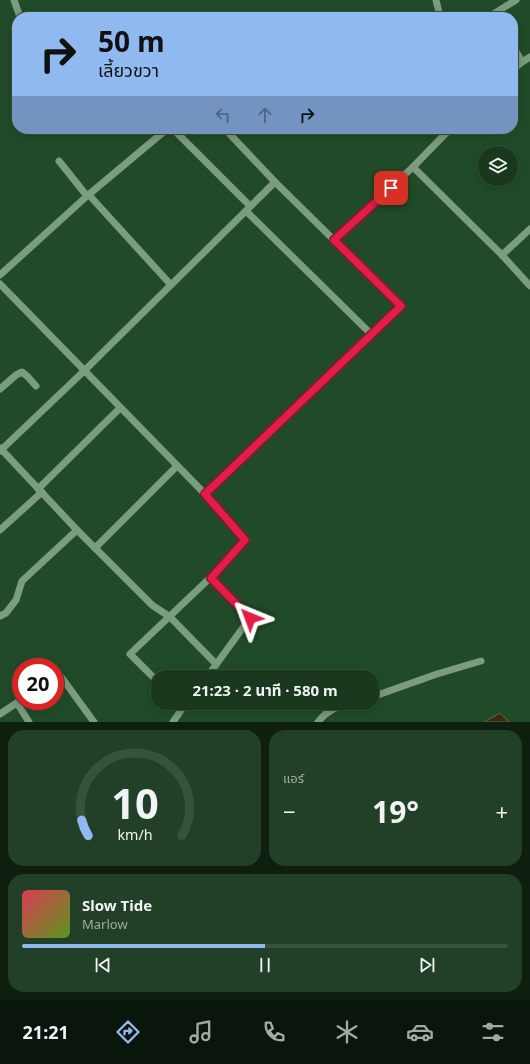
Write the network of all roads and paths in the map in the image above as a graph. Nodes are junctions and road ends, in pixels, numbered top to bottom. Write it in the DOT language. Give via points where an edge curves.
graph roads {
  1 [pos="14,0"];
  2 [pos="436,0"];
  3 [pos="516,0"];
  4 [pos="18,12"];
  5 [pos="439,12"];
  6 [pos="496,12"];
  7 [pos="518,55"];
  8 [pos="530,58"];
  9 [pos="522,62"];
  10 [pos="518,66"];
  11 [pos="161,134"];
  12 [pos="178,134"];
  13 [pos="229,134"];
  14 [pos="445,134"];
  15 [pos="59,161"];
  16 [pos="413,167"];
  17 [pos="275,182"];
  18 [pos="88,195"];
  19 [pos="248,208"];
  20 [pos="530,229"];
  21 [pos="334,240"];
  22 [pos="502,256"];
  23 [pos="0,275"];
  24 [pos="0,284"];
  25 [pos="171,285"];
  26 [pos="530,286"];
  27 [pos="371,334"];
  28 [pos="84,371"];
  29 [pos="36,386"];
  30 [pos="0,390"];
  31 [pos="120,408"];
  32 [pos="0,449"];
  33 [pos="178,466"];
  34 [pos="40,491"];
  35 [pos="205,494"];
  36 [pos="0,530"];
  37 [pos="77,530"];
  38 [pos="95,548"];
  39 [pos="211,578"];
  40 [pos="0,616"];
  41 [pos="170,617"];
  42 [pos="481,661"];
  43 [pos="216,664"];
  44 [pos="212,670"];
  45 [pos="151,675"];
  46 [pos="64,681"];
  47 [pos="379,695"];
  48 [pos="12,706"];
  49 [pos="23,710"];
  50 [pos="179,710"];
  51 [pos="330,710"];
  52 [pos="0,714"];
  53 [pos="29,722"];
  54 [pos="94,722"];
  55 [pos="172,722"];
  56 [pos="318,722"];
  1 -- 4 [label="street"];
  2 -- 5 [label="street"];
  3 -- 6 [label="street"];
  7 -- 9 [label="street"];
  8 -- 9 [label="street"];
  9 -- 10 [label="street"];
  11 -- 18 [label="street"];
  12 -- 19 [label="street"];
  13 -- 17 [label="street"];
  14 -- 16 [label="street"];
  15 -- 18 [label="street"];
  16 -- 21 [label="street"];
  16 -- 22 [label="street"];
  17 -- 19 [label="street"];
  17 -- 21 [label="street"];
  18 -- 23 [label="street"];
  18 -- 25 [label="street"];
  19 -- 25 [label="street"];
  19 -- 27 [label="street"];
  20 -- 22 [label="street"];
  21 -- 27 [label="street" via="401,306"];
  22 -- 26 [label="street"];
  24 -- 28 [label="street"];
  25 -- 28 [label="street"];
  27 -- 35 [label="street"];
  28 -- 31 [label="street"];
  28 -- 32 [label="street"];
  29 -- 30 [label="street" via="22,372 16,374"];
  31 -- 33 [label="street"];
  31 -- 34 [label="street"];
  32 -- 34 [label="street"];
  33 -- 35 [label="street"];
  33 -- 38 [label="street"];
  34 -- 36 [label="street"];
  34 -- 37 [label="street"];
  35 -- 39 [label="street" via="245,540"];
  37 -- 38 [label="street"];
  37 -- 40 [label="street" via="22,581 16,600 6,613"];
  38 -- 41 [label="street" via="152,605"];
  39 -- 41 [label="street"];
  39 -- 43 [label="street" via="250,618"];
  41 -- 43 [label="street"];
  41 -- 45 [label="street" via="130,654"];
  42 -- 47 [label="street"];
  43 -- 44 [label="street"];
  46 -- 54 [label="street"];
  48 -- 52 [label="street"];
  49 -- 53 [label="street"];
  50 -- 55 [label="street"];
  51 -- 56 [label="street"];
}
